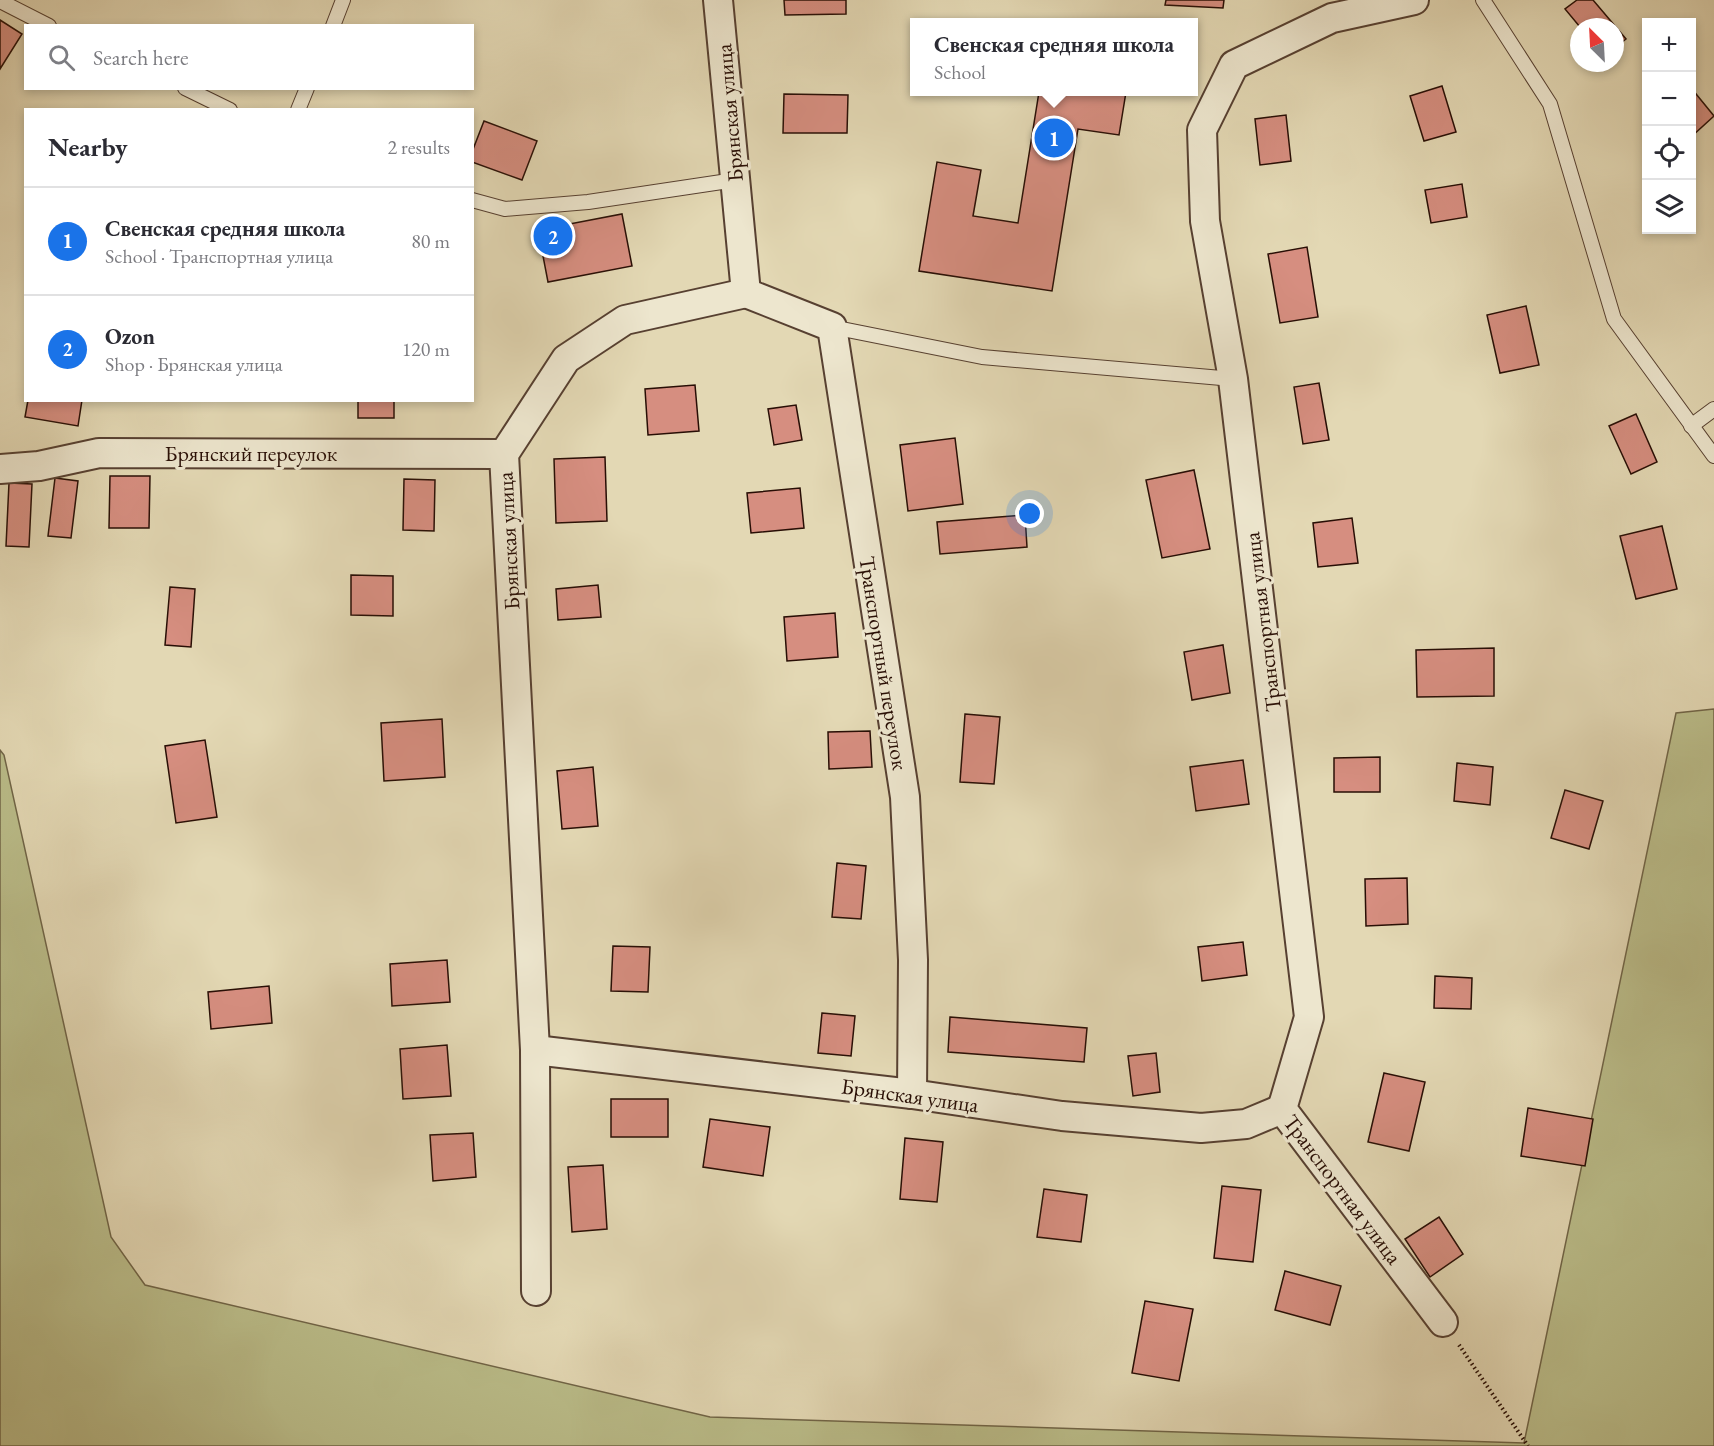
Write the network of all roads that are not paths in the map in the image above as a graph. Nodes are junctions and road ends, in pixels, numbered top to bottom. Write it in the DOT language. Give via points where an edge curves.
graph roads {
  1 [pos="0,0"];
  2 [pos="343,0"];
  3 [pos="718,0"];
  4 [pos="1414,0"];
  5 [pos="1483,0"];
  6 [pos="45,24"];
  7 [pos="334,24"];
  8 [pos="189,90"];
  9 [pos="306,90"];
  10 [pos="226,108"];
  11 [pos="299,108"];
  12 [pos="735,180"];
  13 [pos="474,201"];
  14 [pos="746,293"];
  15 [pos="832,327"];
  16 [pos="1233,380"];
  17 [pos="1714,409"];
  18 [pos="1691,426"];
  19 [pos="504,454"];
  20 [pos="1714,456"];
  21 [pos="0,469"];
  22 [pos="535,1050"];
  23 [pos="912,1094"];
  24 [pos="1282,1109"];
  25 [pos="536,1291"];
  26 [pos="1443,1322"];
  1 -- 6 [label="lane"];
  2 -- 7 [label="lane"];
  3 -- 12 [label="street, Брянская улица"];
  4 -- 16 [label="street, Транспортная улица" via="1332,18 1234,65 1202,130 1205,221"];
  5 -- 18 [label="lane" via="1550,104 1614,319"];
  8 -- 10 [label="lane"];
  9 -- 11 [label="lane"];
  12 -- 13 [label="lane" via="588,202 506,209"];
  12 -- 14 [label="street, Брянская улица"];
  14 -- 15 [label="street"];
  14 -- 19 [label="street, Брянская улица" via="625,320 566,359"];
  15 -- 16 [label="lane" via="982,357"];
  15 -- 23 [label="street, Транспортный переулок" via="905,797 913,960"];
  16 -- 24 [label="street, Транспортная улица" via="1309,1017"];
  17 -- 18 [label="lane"];
  18 -- 20 [label="lane"];
  19 -- 21 [label="street, Брянский переулок" via="99,453 39,466"];
  19 -- 22 [label="street, Брянская улица"];
  22 -- 23 [label="street, Брянская улица"];
  22 -- 25 [label="street, Брянская улица"];
  23 -- 24 [label="street, Брянская улица" via="1062,1116 1201,1128 1245,1124"];
  24 -- 26 [label="street, Транспортная улица"];
}
